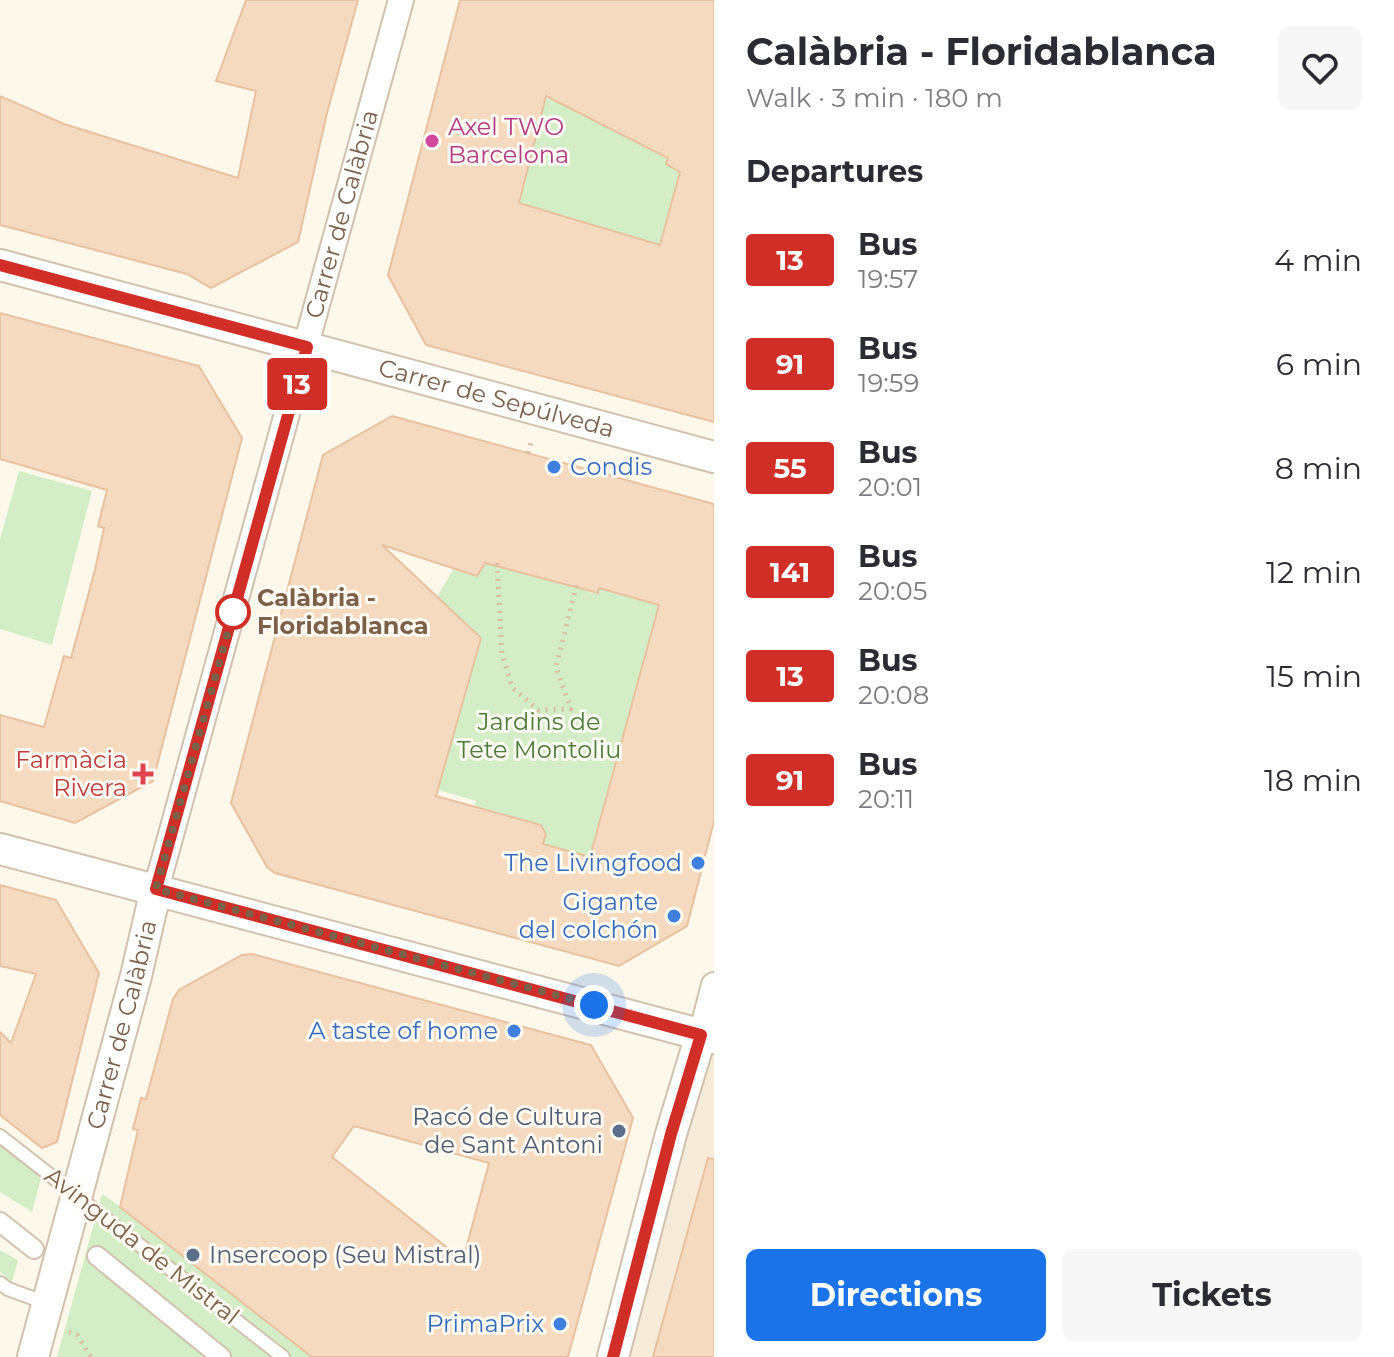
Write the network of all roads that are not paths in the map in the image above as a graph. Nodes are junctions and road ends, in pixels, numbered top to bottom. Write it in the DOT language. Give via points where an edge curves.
graph roads {
  1 [pos="401,0"];
  2 [pos="0,265"];
  3 [pos="307,347"];
  4 [pos="714,457"];
  5 [pos="0,849"];
  6 [pos="156,889"];
  7 [pos="714,985"];
  8 [pos="707,1036"];
  9 [pos="0,1136"];
  10 [pos="77,1197"];
  11 [pos="0,1222"];
  12 [pos="34,1249"];
  13 [pos="97,1256"];
  14 [pos="4,1286"];
  15 [pos="46,1303"];
  16 [pos="33,1357"];
  17 [pos="221,1357"];
  18 [pos="283,1357"];
  19 [pos="613,1357"];
  1 -- 3 [label="street, Carrer de Calàbria"];
  2 -- 3 [label="street, Carrer de Sepúlveda"];
  3 -- 4 [label="street, Carrer de Sepúlveda"];
  3 -- 6 [label="street, Carrer de Calàbria"];
  5 -- 6 [label="street"];
  6 -- 8 [label="street"];
  6 -- 10 [label="street, Carrer de Calàbria"];
  7 -- 8 [label="street"];
  8 -- 19 [label="street" via="671,1134"];
  9 -- 10 [label="lane, Avinguda de Mistral"];
  10 -- 15 [label="street, Carrer de Calàbria"];
  10 -- 18 [label="lane, Avinguda de Mistral"];
  11 -- 12 [label="street"];
  13 -- 17 [label="street, Avinguda de Mistral"];
  14 -- 15 [label="lane"];
  15 -- 16 [label="street, Carrer de Calàbria"];
}
